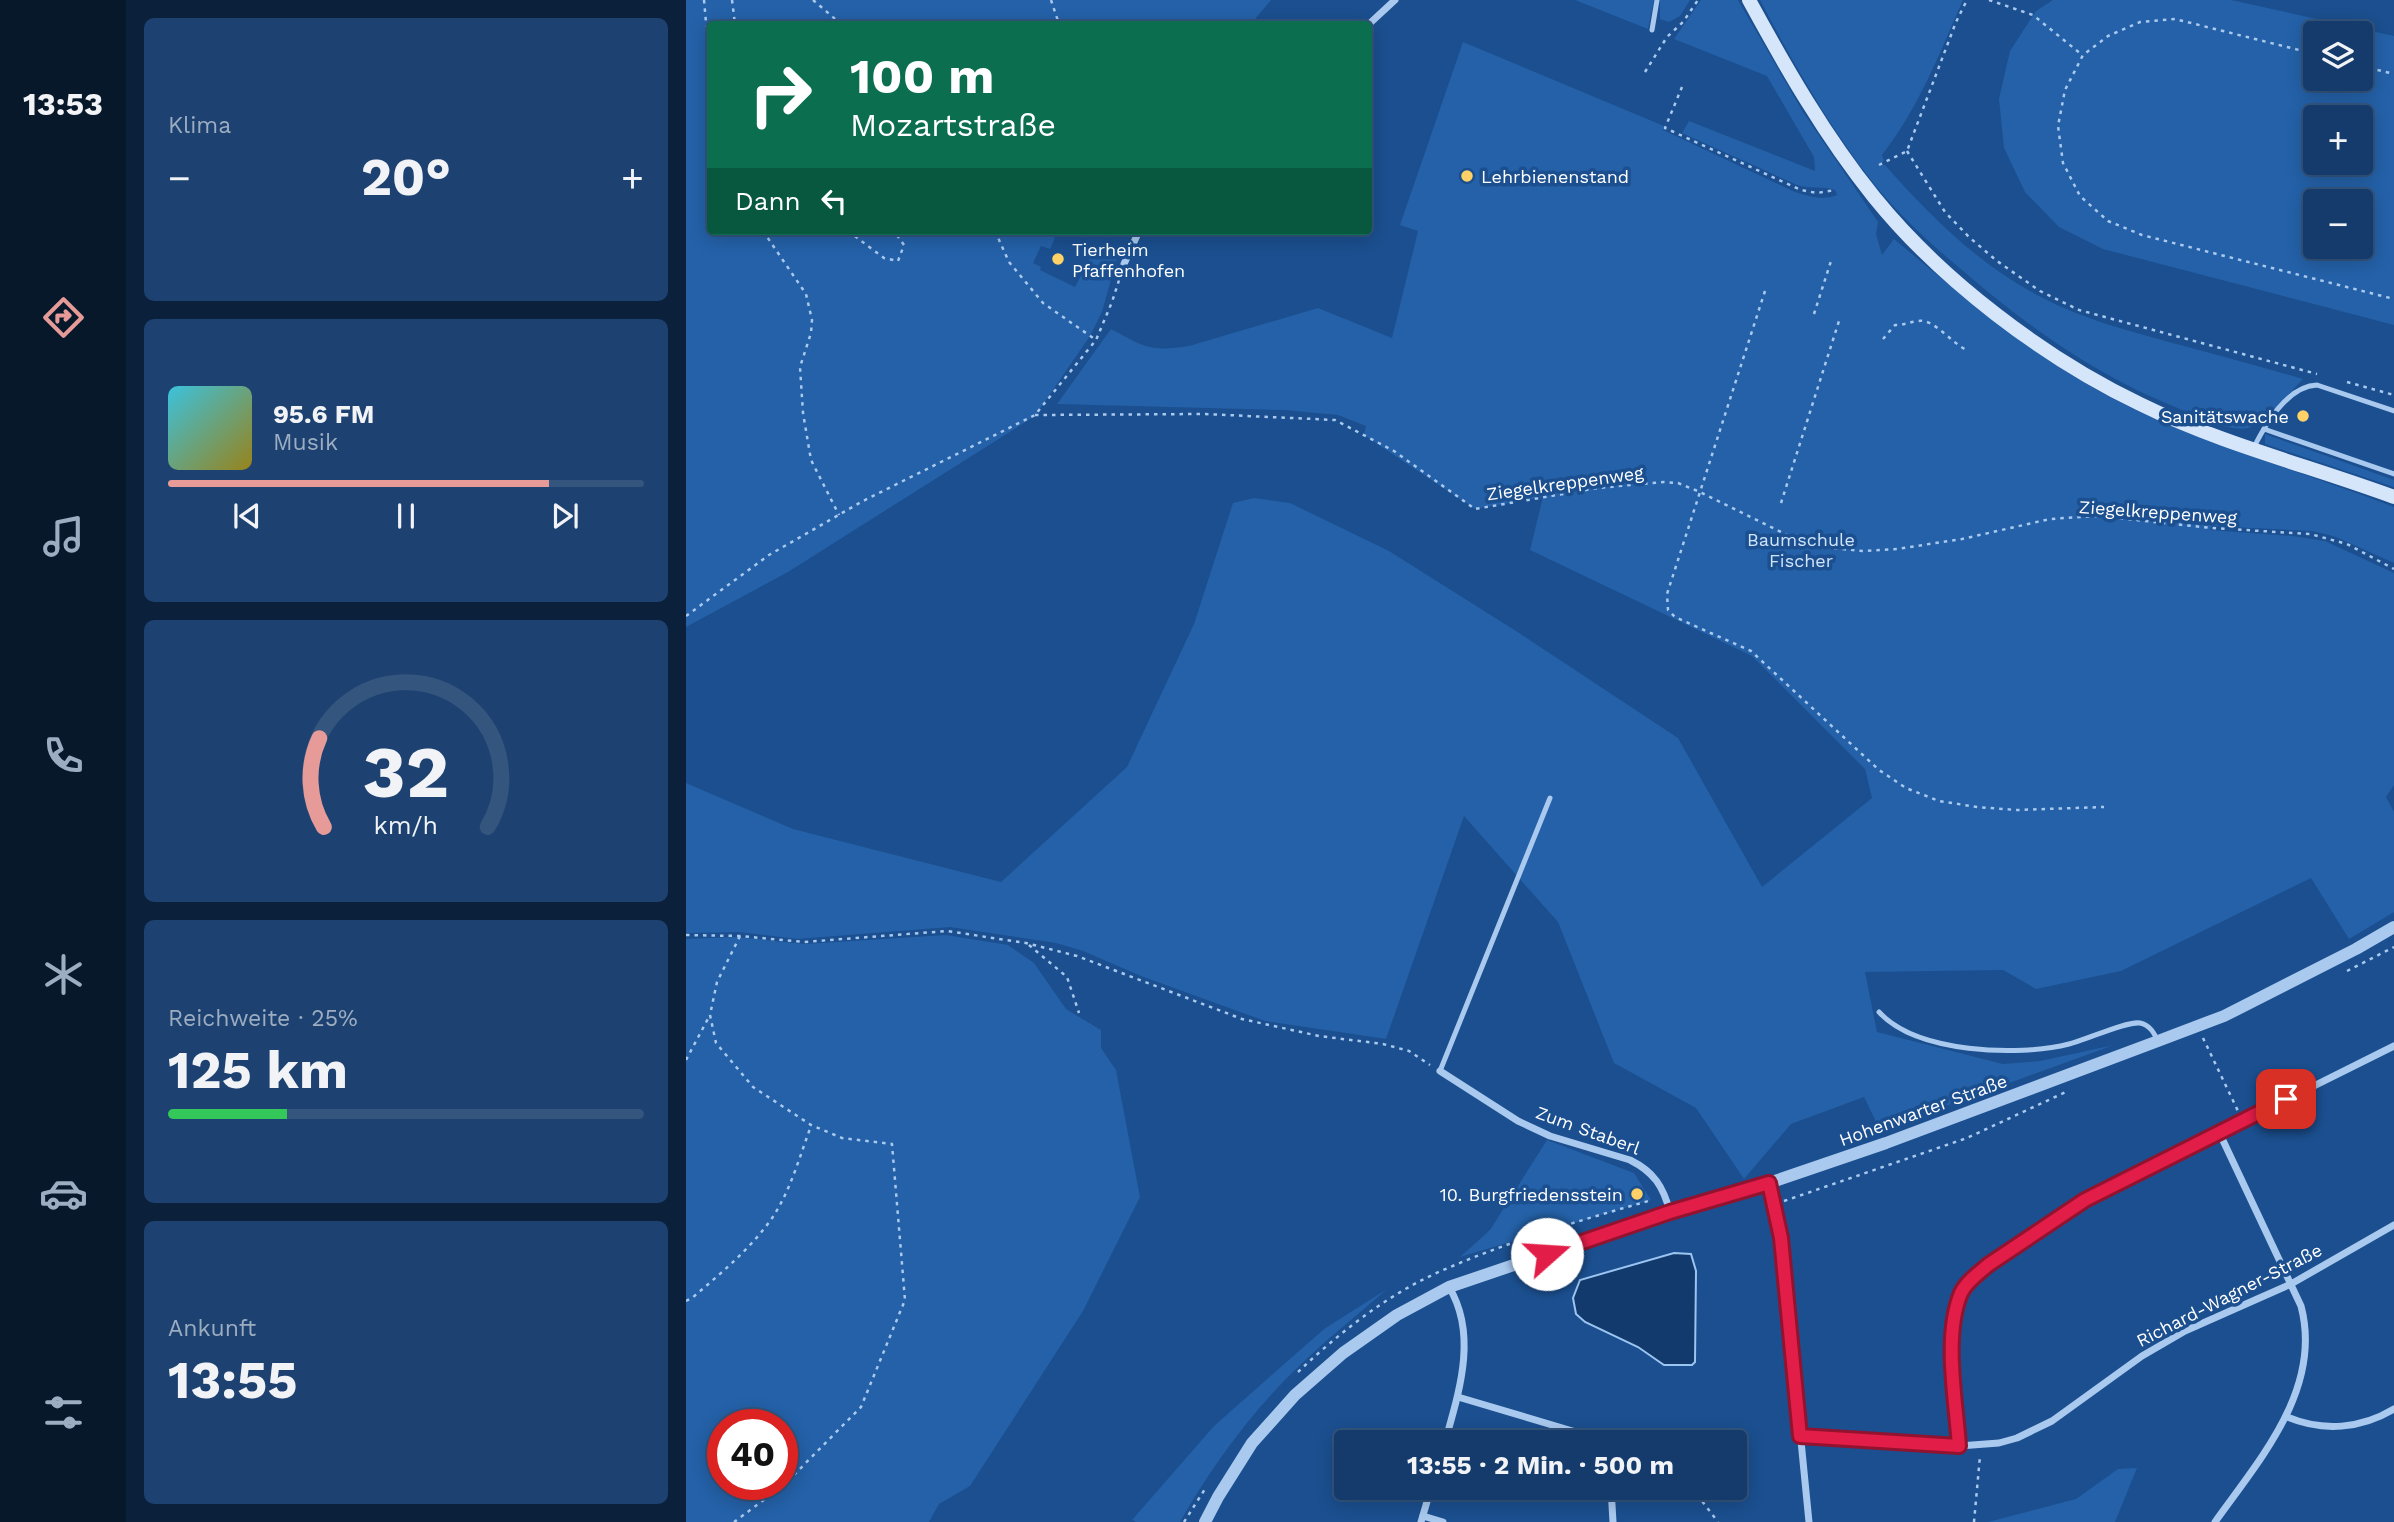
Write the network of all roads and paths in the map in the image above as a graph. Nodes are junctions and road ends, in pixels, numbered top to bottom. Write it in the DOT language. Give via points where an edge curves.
graph roads {
  1 [pos="705,0"];
  2 [pos="732,0"];
  3 [pos="813,0"];
  4 [pos="1051,0"];
  5 [pos="1395,0"];
  6 [pos="1657,0"];
  7 [pos="1698,0"];
  8 [pos="1749,0"];
  9 [pos="1968,0"];
  10 [pos="1989,0"];
  11 [pos="735,21"];
  12 [pos="838,21"];
  13 [pos="1058,21"];
  14 [pos="1372,21"];
  15 [pos="707,30"];
  16 [pos="1652,30"];
  17 [pos="2303,51"];
  18 [pos="2082,55"];
  19 [pos="2373,69"];
  20 [pos="1645,72"];
  21 [pos="2394,74"];
  22 [pos="1682,87"];
  23 [pos="1907,151"];
  24 [pos="1879,165"];
  25 [pos="1835,190"];
  26 [pos="766,235"];
  27 [pos="853,235"];
  28 [pos="897,235"];
  29 [pos="997,235"];
  30 [pos="1137,235"];
  31 [pos="1831,261"];
  32 [pos="1124,264"];
  33 [pos="1765,291"];
  34 [pos="2394,299"];
  35 [pos="1814,314"];
  36 [pos="1839,321"];
  37 [pos="1883,339"];
  38 [pos="1096,340"];
  39 [pos="1967,350"];
  40 [pos="2323,376"];
  41 [pos="2347,382"];
  42 [pos="2394,396"];
  43 [pos="2394,411"];
  44 [pos="1035,415"];
  45 [pos="2264,429"];
  46 [pos="2253,449"];
  47 [pos="2394,474"];
  48 [pos="1700,492"];
  49 [pos="2394,497"];
  50 [pos="1781,503"];
  51 [pos="839,515"];
  52 [pos="2394,569"];
  53 [pos="686,616"];
  54 [pos="1550,798"];
  55 [pos="2104,807"];
  56 [pos="2394,927"];
  57 [pos="686,935"];
  58 [pos="740,936"];
  59 [pos="1027,943"];
  60 [pos="1880,1012"];
  61 [pos="1079,1013"];
  62 [pos="710,1015"];
  63 [pos="2203,1038"];
  64 [pos="2158,1041"];
  65 [pos="2394,1046"];
  66 [pos="686,1060"];
  67 [pos="1440,1071"];
  68 [pos="2242,1120"];
  69 [pos="811,1125"];
  70 [pos="2219,1132"];
  71 [pos="1769,1183"];
  72 [pos="1670,1212"];
  73 [pos="2394,1225"];
  74 [pos="2291,1284"];
  75 [pos="1449,1287"];
  76 [pos="686,1301"];
  77 [pos="1458,1397"];
  78 [pos="2394,1409"];
  79 [pos="2287,1417"];
  80 [pos="1448,1430"];
  81 [pos="1569,1430"];
  82 [pos="1800,1436"];
  83 [pos="1981,1445"];
  84 [pos="1959,1446"];
  85 [pos="1428,1500"];
  86 [pos="1612,1500"];
  87 [pos="1701,1500"];
  88 [pos="1422,1519"];
  89 [pos="734,1522"];
  90 [pos="1205,1522"];
  91 [pos="1443,1522"];
  92 [pos="1614,1522"];
  93 [pos="1718,1522"];
  94 [pos="1808,1522"];
  95 [pos="1975,1522"];
  96 [pos="2215,1522"];
  1 -- 15 [label="path"];
  2 -- 11 [label="path"];
  3 -- 12 [label="path"];
  4 -- 13 [label="path"];
  5 -- 14 [label="street"];
  6 -- 16 [label="lane"];
  7 -- 20 [label="path"];
  8 -- 46 [label="main road" via="1840,151 1875,198 1937,265 2019,331 2106,386 2141,405"];
  9 -- 23 [label="path"];
  10 -- 18 [label="path" via="2033,15"];
  17 -- 18 [label="path" via="2175,19 2140,22 2108,36"];
  18 -- 34 [label="path" via="2065,90 2058,126 2063,163 2080,196 2108,221 2142,235"];
  19 -- 21 [label="path"];
  22 -- 25 [label="path" via="1665,128 1801,190"];
  23 -- 24 [label="path"];
  23 -- 40 [label="path" via="1945,212 1997,261 2040,291 2079,310"];
  26 -- 51 [label="path" via="807,294 812,320 800,367 803,413 811,460"];
  27 -- 28 [label="path" via="884,258 898,261 904,245"];
  29 -- 38 [label="path" via="1009,262 1043,303"];
  30 -- 32 [label="street"];
  31 -- 35 [label="path"];
  32 -- 38 [label="path"];
  33 -- 48 [label="path"];
  36 -- 50 [label="path"];
  37 -- 39 [label="path" via="1895,325 1919,320"];
  38 -- 44 [label="path"];
  41 -- 42 [label="path"];
  43 -- 45 [label="lane" via="2308,385 2284,403"];
  44 -- 48 [label="path, Ziegelkreppenweg" via="1204,414 1335,420 1394,451 1475,509 1650,482 1678,483"];
  44 -- 51 [label="path"];
  45 -- 46 [label="lane"];
  45 -- 47 [label="lane"];
  46 -- 49 [label="main road"];
  48 -- 52 [label="path, Ziegelkreppenweg" via="1820,547 1898,550 2050,519 2097,516 2310,534 2347,544"];
  48 -- 55 [label="path" via="1667,594 1667,605 1675,617 1751,652 1879,770 1906,788 1938,801 1978,807"];
  51 -- 53 [label="path" via="769,555"];
  54 -- 67 [label="lane"];
  56 -- 64 [label="street, Hohenwarter Straße" via="2224,1016"];
  57 -- 58 [label="path"];
  58 -- 59 [label="path" via="804,942 947,931"];
  58 -- 62 [label="path" via="717,982"];
  59 -- 61 [label="path" via="1067,977"];
  59 -- 67 [label="path" via="1077,956 1242,1019 1409,1051"];
  60 -- 64 [label="lane" via="1891,1023 1921,1036 1988,1051 2050,1049 2130,1023 2152,1029"];
  62 -- 66 [label="path"];
  62 -- 69 [label="path" via="716,1043 753,1087"];
  63 -- 68 [label="path"];
  64 -- 71 [label="street, Hohenwarter Straße"];
  65 -- 68 [label="street"];
  67 -- 72 [label="street, Zum Staberl" via="1518,1121 1643,1167 1660,1184"];
  68 -- 70 [label="street"];
  69 -- 76 [label="path" via="771,1220 742,1255"];
  69 -- 89 [label="path" via="842,1138 892,1144 905,1300 861,1407 784,1485"];
  70 -- 74 [label="street"];
  70 -- 84 [label="street" via="2085,1200 1988,1265 1962,1291 1953,1330"];
  71 -- 72 [label="street, Hohenwarter Straße"];
  71 -- 82 [label="street" via="1781,1238"];
  72 -- 75 [label="street, Hohenwarter Straße"];
  73 -- 74 [label="street, Richard-Wagner-Straße"];
  74 -- 79 [label="street" via="2301,1306 2306,1337"];
  74 -- 83 [label="street, Richard-Wagner-Straße" via="2185,1331 2052,1421 2017,1438"];
  75 -- 77 [label="street" via="1463,1331"];
  75 -- 90 [label="street, Hohenwarter Straße" via="1397,1315 1295,1395 1252,1443"];
  77 -- 80 [label="street"];
  77 -- 81 [label="street"];
  78 -- 79 [label="street" via="2373,1420 2342,1427"];
  79 -- 96 [label="street"];
  82 -- 84 [label="street, Richard-Wagner-Straße"];
  82 -- 94 [label="street"];
  83 -- 84 [label="street, Richard-Wagner-Straße"];
  83 -- 95 [label="path"];
  85 -- 88 [label="street"];
  86 -- 92 [label="street"];
  87 -- 93 [label="path"];
  88 -- 91 [label="street"];
}
